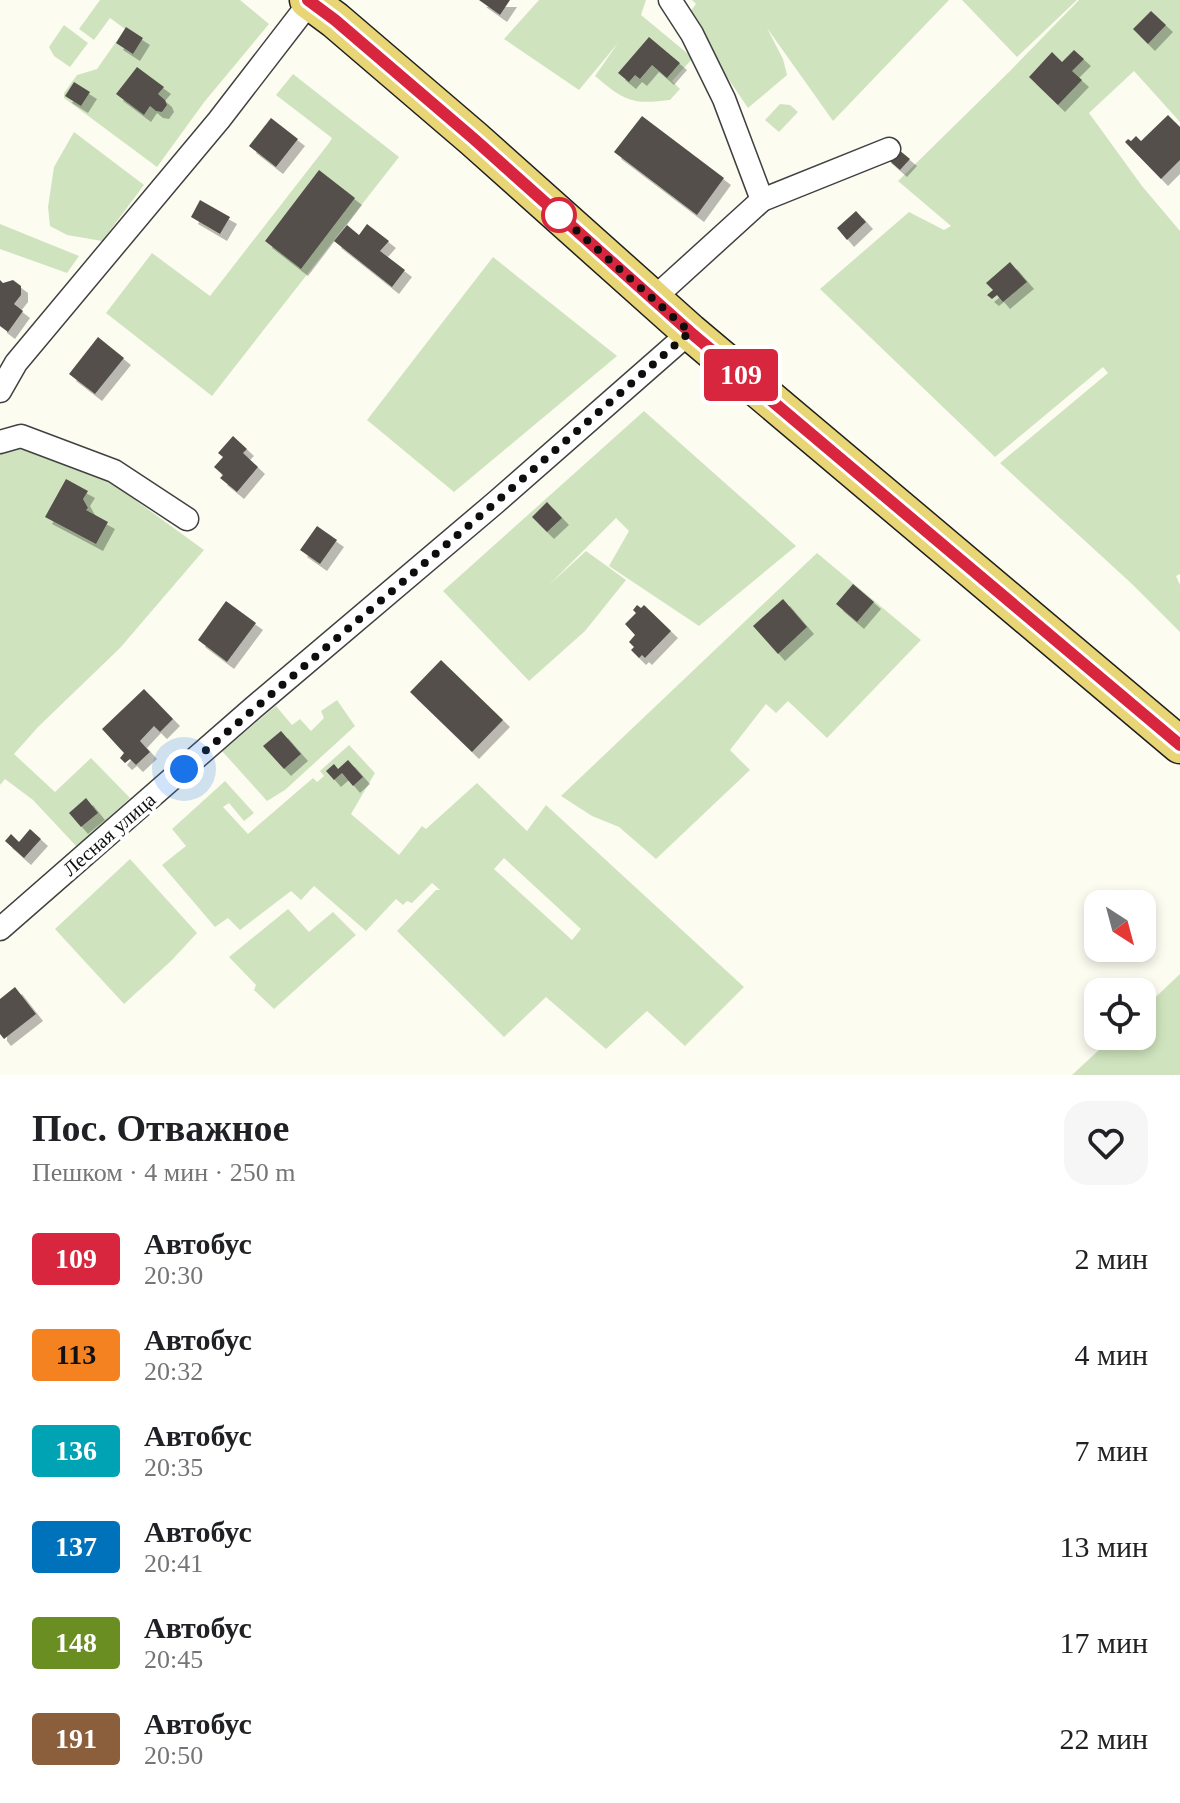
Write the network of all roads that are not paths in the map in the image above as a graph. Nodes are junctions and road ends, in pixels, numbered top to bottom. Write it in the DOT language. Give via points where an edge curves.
graph roads {
  1 [pos="670,0"];
  2 [pos="325,5"];
  3 [pos="889,149"];
  4 [pos="762,200"];
  5 [pos="653,299"];
  6 [pos="690,332"];
  7 [pos="0,391"];
  8 [pos="0,442"];
  9 [pos="187,519"];
  10 [pos="1180,745"];
  11 [pos="0,929"];
  1 -- 4 [label="street" via="724,99"];
  2 -- 5 [label="main road"];
  2 -- 7 [label="street" via="219,120 16,363"];
  3 -- 4 [label="street"];
  4 -- 5 [label="street"];
  5 -- 6 [label="main road"];
  6 -- 10 [label="main road"];
  6 -- 11 [label="street, Лесная улица"];
  8 -- 9 [label="street" via="21,436 114,471"];
}
